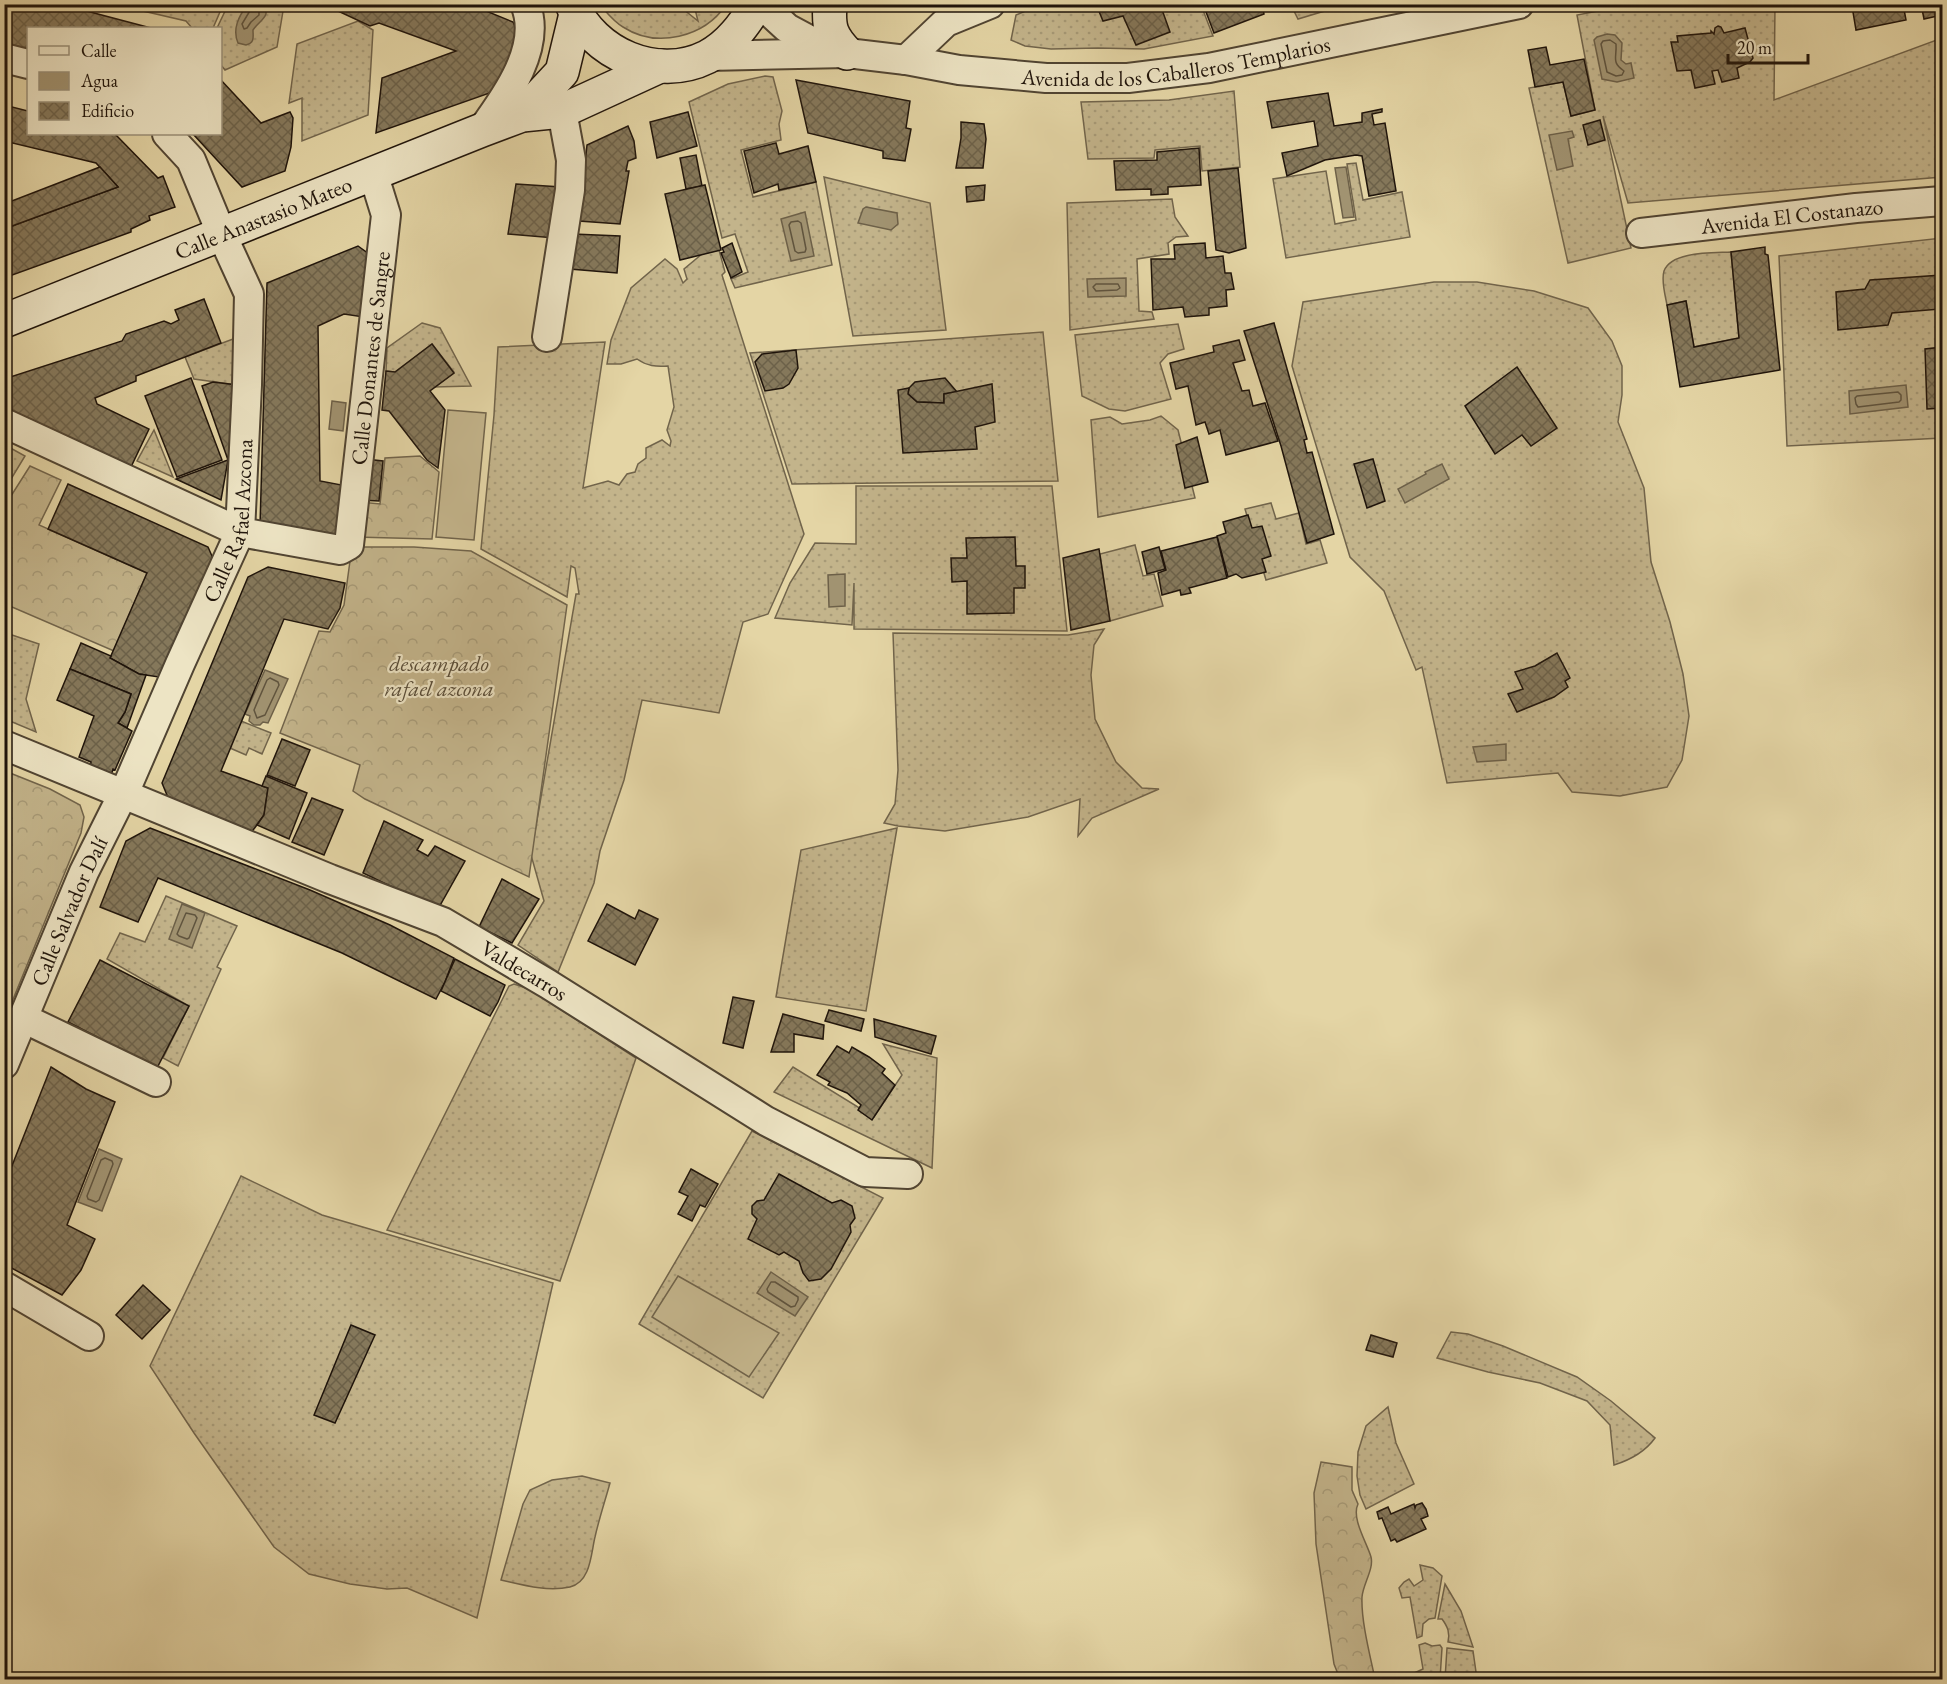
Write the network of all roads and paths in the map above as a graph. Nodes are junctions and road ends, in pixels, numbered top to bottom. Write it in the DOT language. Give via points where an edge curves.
graph roads {
  1 [pos="525,4"];
  2 [pos="759,4"];
  3 [pos="830,4"];
  4 [pos="990,4"];
  5 [pos="1519,4"];
  6 [pos="574,9"];
  7 [pos="839,52"];
  8 [pos="708,56"];
  9 [pos="4,58"];
  10 [pos="906,60"];
  11 [pos="27,64"];
  12 [pos="660,66"];
  13 [pos="562,111"];
  14 [pos="522,116"];
  15 [pos="482,130"];
  16 [pos="168,135"];
  17 [pos="373,173"];
  18 [pos="1942,201"];
  19 [pos="1641,232"];
  20 [pos="222,235"];
  21 [pos="4,321"];
  22 [pos="547,337"];
  23 [pos="4,423"];
  24 [pos="240,532"];
  25 [pos="4,745"];
  26 [pos="123,793"];
  27 [pos="23,1018"];
  28 [pos="4,1064"];
  29 [pos="156,1082"];
  30 [pos="908,1174"];
  31 [pos="4,1286"];
  32 [pos="89,1336"];
  1 -- 15 [label="street" via="530,16 530,39 507,95"];
  2 -- 7 [label="street, Avenida de los Caballeros Templarios" via="787,28"];
  2 -- 8 [label="main road" via="730,40"];
  3 -- 7 [label="main road" via="828,23"];
  4 -- 10 [label="street" via="946,22"];
  5 -- 10 [label="street, Avenida de los Caballeros Templarios" via="1209,68 1128,78 1046,78 958,70"];
  6 -- 12 [label="main road" via="595,38 620,56"];
  6 -- 14 [label="main road" via="562,72"];
  7 -- 8 [label="street, Avenida de los Caballeros Templarios"];
  7 -- 10 [label="street, Avenida de los Caballeros Templarios"];
  8 -- 12 [label="main road" via="686,64"];
  9 -- 11 [label="street"];
  12 -- 13 [label="main road, Calle Anastasio Mateo"];
  13 -- 14 [label="main road, Calle Anastasio Mateo"];
  13 -- 22 [label="street" via="571,160 570,190"];
  14 -- 15 [label="main road, Calle Anastasio Mateo"];
  15 -- 17 [label="main road, Calle Anastasio Mateo"];
  16 -- 20 [label="street, Calle Rafael Azcona" via="191,160"];
  17 -- 20 [label="main road, Calle Anastasio Mateo"];
  17 -- 24 [label="street, Calle Donantes de Sangre" via="386,215 349,545 340,550"];
  18 -- 19 [label="street, Avenida El Costanazo"];
  20 -- 21 [label="main road, Calle Anastasio Mateo"];
  20 -- 24 [label="street, Calle Rafael Azcona" via="249,294"];
  23 -- 24 [label="street"];
  24 -- 26 [label="street, Calle Rafael Azcona"];
  25 -- 26 [label="street, Valdecarros"];
  26 -- 27 [label="street, Calle Salvador Dalí" via="84,872"];
  26 -- 30 [label="street, Valdecarros" via="443,922 766,1120 865,1172"];
  27 -- 28 [label="street, Calle Salvador Dalí"];
  27 -- 29 [label="street"];
  31 -- 32 [label="street"];
}
